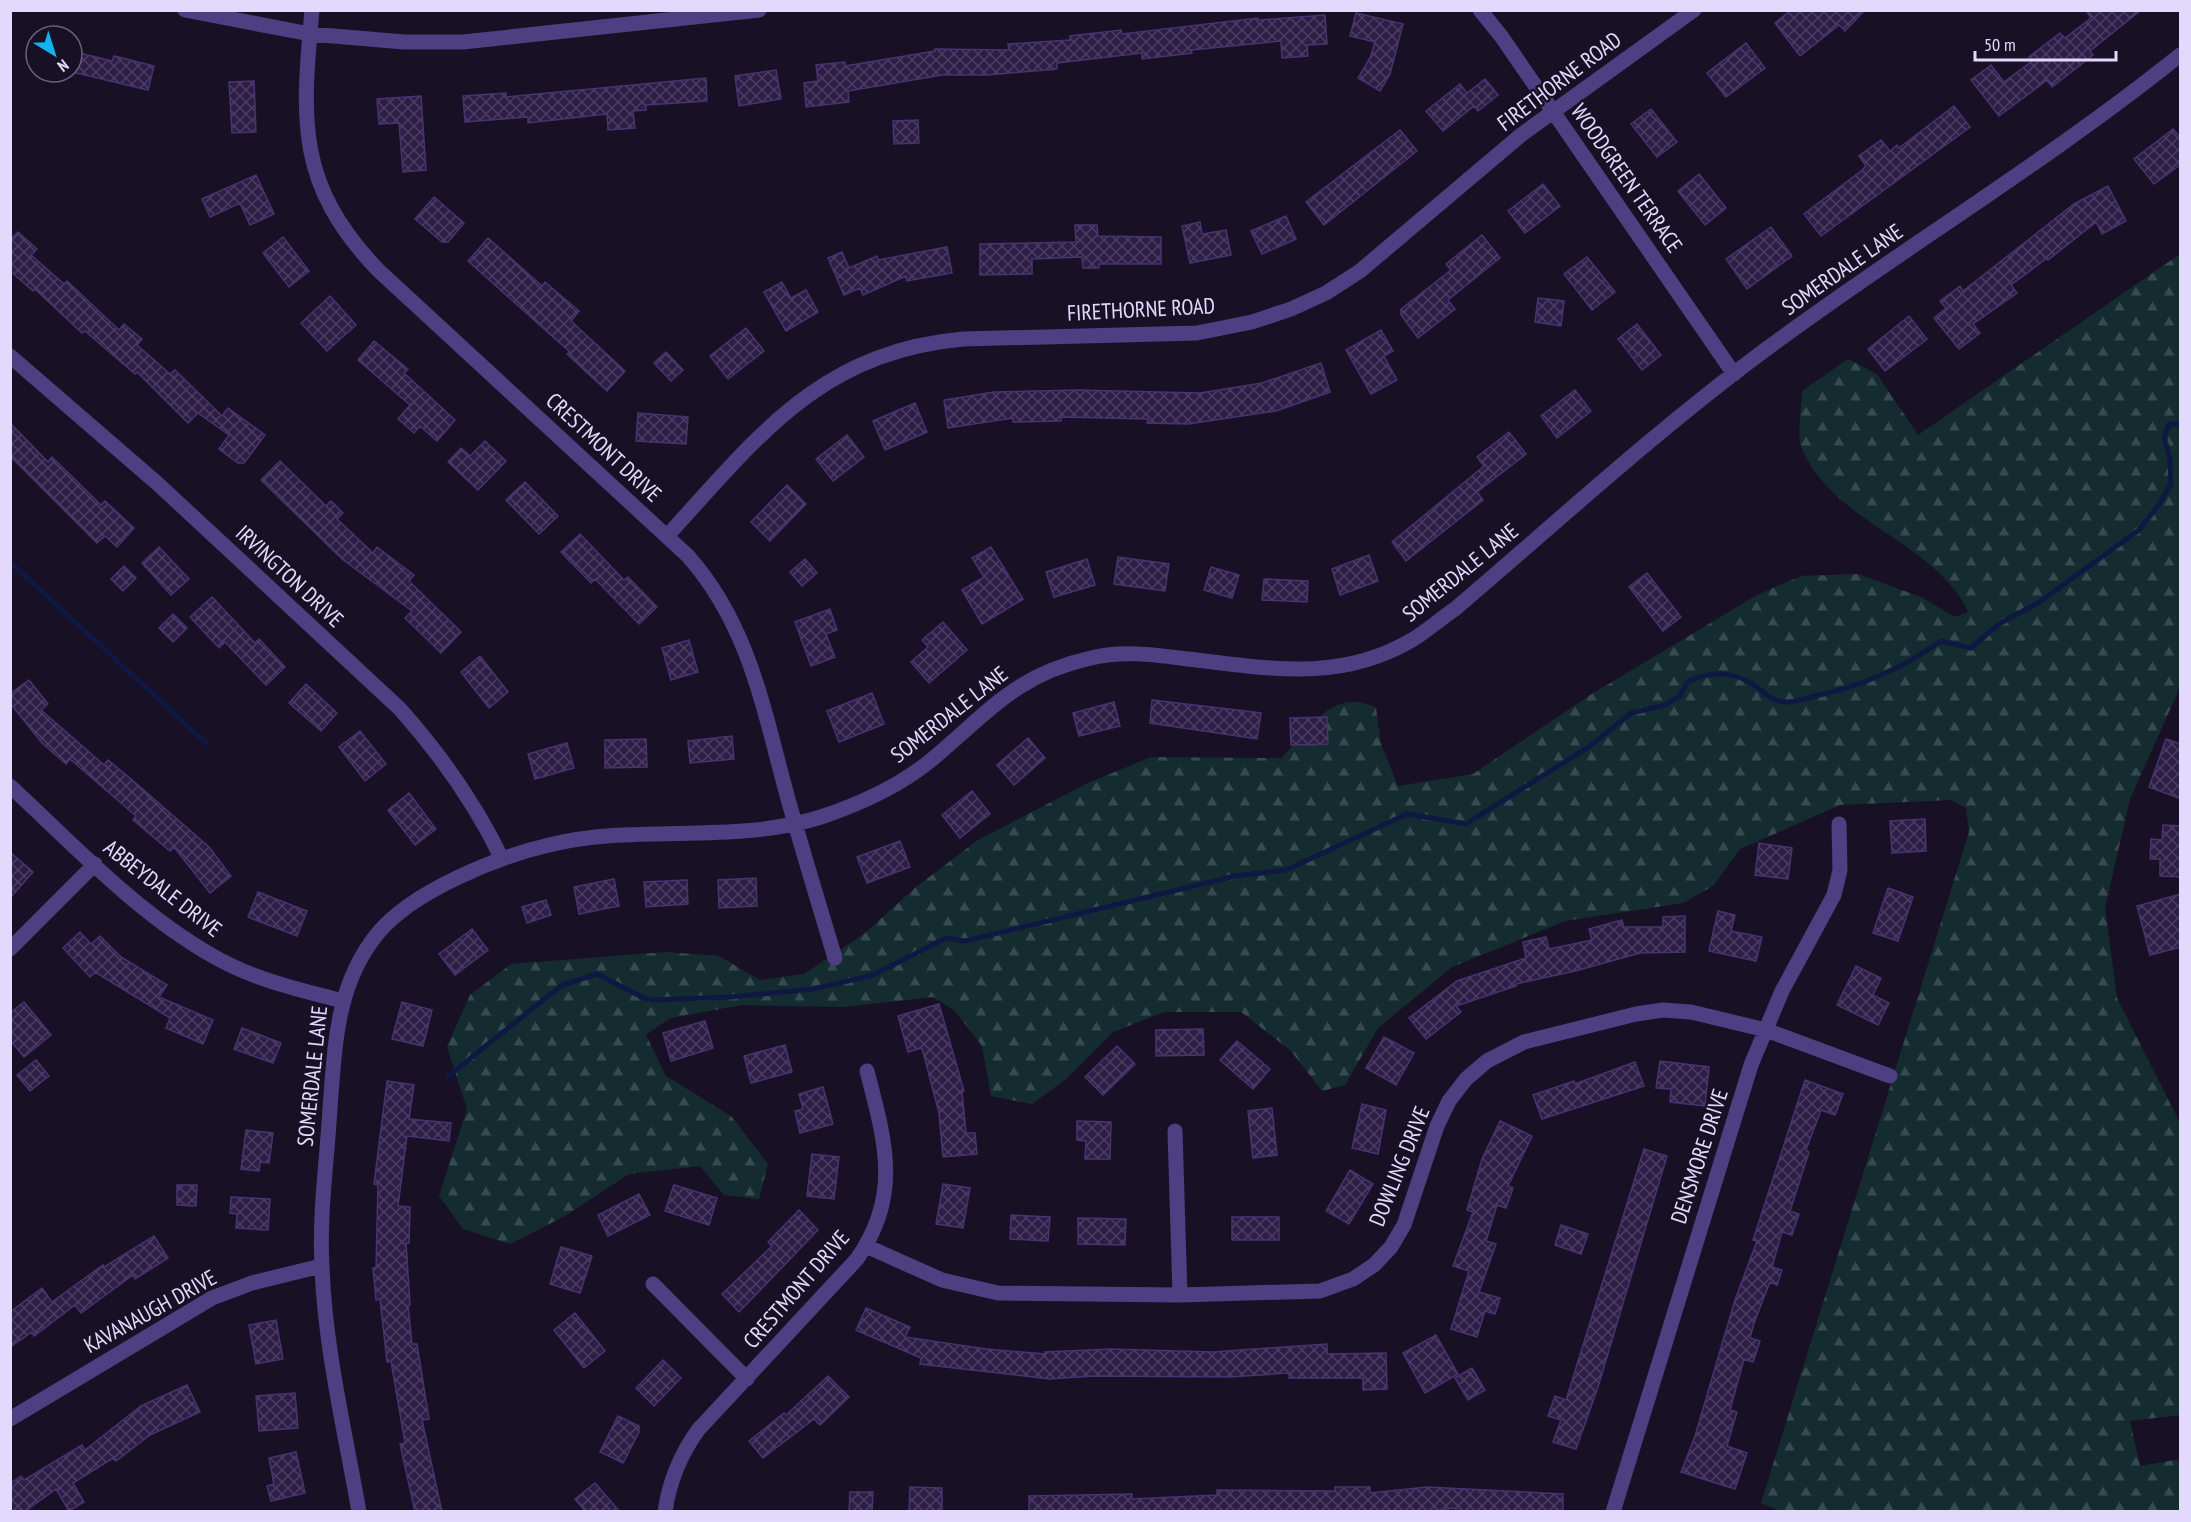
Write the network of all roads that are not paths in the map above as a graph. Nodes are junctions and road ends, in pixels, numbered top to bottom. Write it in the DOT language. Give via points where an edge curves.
graph roads {
  1 [pos="184,10"];
  2 [pos="312,10"];
  3 [pos="759,10"];
  4 [pos="1480,10"];
  5 [pos="1694,10"];
  6 [pos="310,34"];
  7 [pos="2181,55"];
  8 [pos="1552,111"];
  9 [pos="10,356"];
  10 [pos="1734,374"];
  11 [pos="666,536"];
  12 [pos="10,786"];
  13 [pos="795,824"];
  14 [pos="1839,824"];
  15 [pos="502,859"];
  16 [pos="95,864"];
  17 [pos="10,949"];
  18 [pos="836,958"];
  19 [pos="342,1001"];
  20 [pos="1766,1030"];
  21 [pos="867,1071"];
  22 [pos="1890,1076"];
  23 [pos="1175,1131"];
  24 [pos="866,1246"];
  25 [pos="321,1266"];
  26 [pos="653,1284"];
  27 [pos="1180,1295"];
  28 [pos="747,1379"];
  29 [pos="10,1419"];
  30 [pos="359,1512"];
  31 [pos="665,1512"];
  32 [pos="1613,1512"];
  1 -- 6 [label="street"];
  2 -- 6 [label="street, CRESTMONT DRIVE"];
  3 -- 6 [label="street" via="463,42 404,42"];
  4 -- 8 [label="street, WOODGREEN TERRACE"];
  5 -- 8 [label="street, FIRETHORNE ROAD"];
  6 -- 11 [label="street, CRESTMONT DRIVE" via="305,108 309,144 328,203 354,245"];
  7 -- 10 [label="street, SOMERDALE LANE" via="2051,152"];
  8 -- 10 [label="street, WOODGREEN TERRACE"];
  8 -- 11 [label="street, FIRETHORNE ROAD" via="1360,271 1291,309 1197,333 943,340 884,354 846,370 811,390 779,416"];
  9 -- 15 [label="street, IRVINGTON DRIVE" via="158,484 400,709 430,743 481,815"];
  10 -- 13 [label="street, SOMERDALE LANE" via="1455,609 1381,655 1347,665 1299,671 1143,653 1108,655 1068,664 1010,691 930,761 887,790"];
  11 -- 13 [label="street, CRESTMONT DRIVE" via="701,571 741,637"];
  12 -- 16 [label="street, ABBEYDALE DRIVE"];
  13 -- 15 [label="street, SOMERDALE LANE" via="748,832 592,837"];
  13 -- 18 [label="street, CRESTMONT DRIVE"];
  14 -- 20 [label="street, DENSMORE DRIVE" via="1840,870 1834,895 1782,991"];
  15 -- 19 [label="street, SOMERDALE LANE" via="470,872 380,930 362,956"];
  16 -- 17 [label="street"];
  16 -- 19 [label="street, ABBEYDALE DRIVE" via="177,933 213,956 272,982"];
  19 -- 25 [label="street, SOMERDALE LANE" via="333,1065"];
  20 -- 22 [label="street, DOWLING DRIVE"];
  20 -- 27 [label="street, DOWLING DRIVE" via="1691,1012 1663,1010 1511,1047 1466,1079 1449,1101 1404,1225 1374,1265 1353,1279 1320,1291"];
  20 -- 32 [label="street, DENSMORE DRIVE" via="1721,1156"];
  21 -- 24 [label="street, CRESTMONT DRIVE" via="883,1136 887,1174 882,1210"];
  23 -- 27 [label="street"];
  24 -- 27 [label="street, DOWLING DRIVE" via="942,1280 998,1293"];
  24 -- 28 [label="street, CRESTMONT DRIVE"];
  25 -- 29 [label="street, KAVANAUGH DRIVE" via="252,1283 202,1303"];
  25 -- 30 [label="street, SOMERDALE LANE"];
  26 -- 28 [label="street"];
  28 -- 31 [label="street, CRESTMONT DRIVE" via="689,1443 671,1482"];
}
